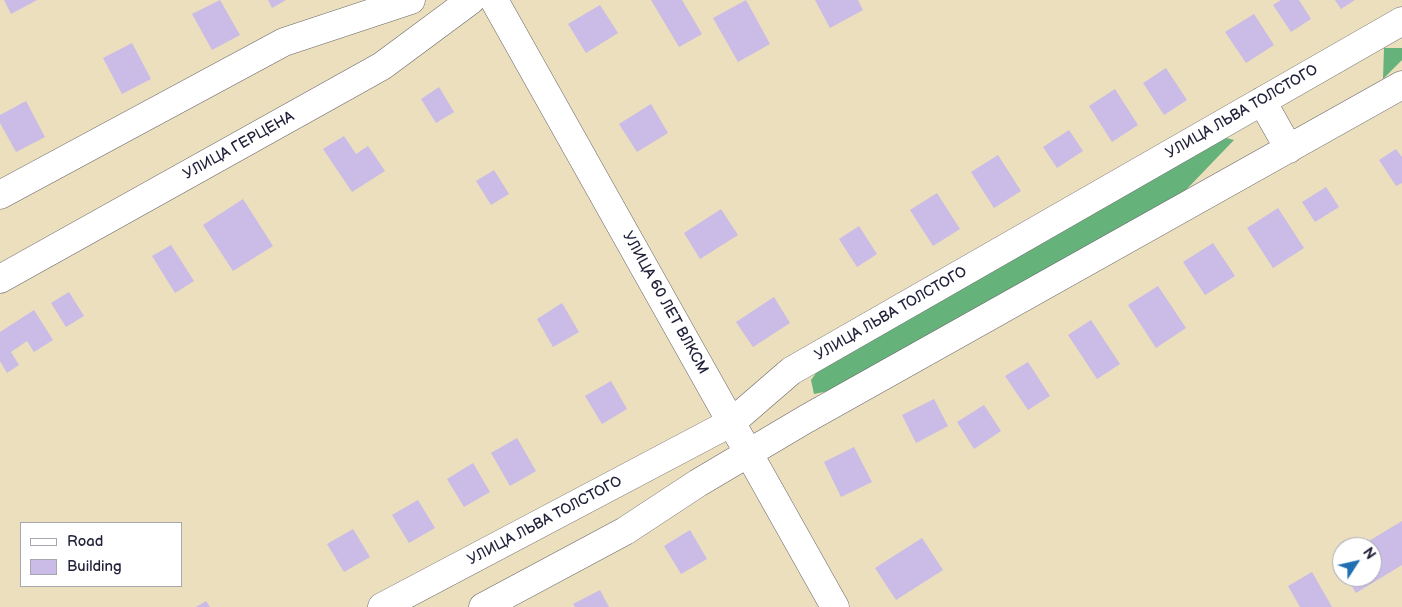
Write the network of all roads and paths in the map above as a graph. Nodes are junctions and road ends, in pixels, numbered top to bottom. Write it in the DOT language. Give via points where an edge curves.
graph roads {
  1 [pos="411,0"];
  2 [pos="471,0"];
  3 [pos="494,0"];
  4 [pos="1402,21"];
  5 [pos="1402,85"];
  6 [pos="1262,101"];
  7 [pos="1289,149"];
  8 [pos="0,195"];
  9 [pos="0,279"];
  10 [pos="732,422"];
  11 [pos="748,452"];
  12 [pos="382,607"];
  13 [pos="483,607"];
  14 [pos="835,607"];
  1 -- 8 [label="street" via="284,42"];
  2 -- 9 [label="street, УЛИЦА ГЕРЦЕНА" via="382,66"];
  3 -- 10 [label="street, УЛИЦА 60 ЛЕТ ВЛКСМ"];
  4 -- 6 [label="street, УЛИЦА ЛЬВА ТОЛСТОГО"];
  5 -- 7 [label="street"];
  6 -- 7 [label="street"];
  6 -- 10 [label="street, УЛИЦА ЛЬВА ТОЛСТОГО" via="791,371"];
  7 -- 11 [label="street"];
  10 -- 11 [label="street, УЛИЦА 60 ЛЕТ ВЛКСМ"];
  10 -- 12 [label="street, УЛИЦА ЛЬВА ТОЛСТОГО"];
  11 -- 13 [label="street" via="624,531"];
  11 -- 14 [label="street, УЛИЦА 60 ЛЕТ ВЛКСМ"];
}
